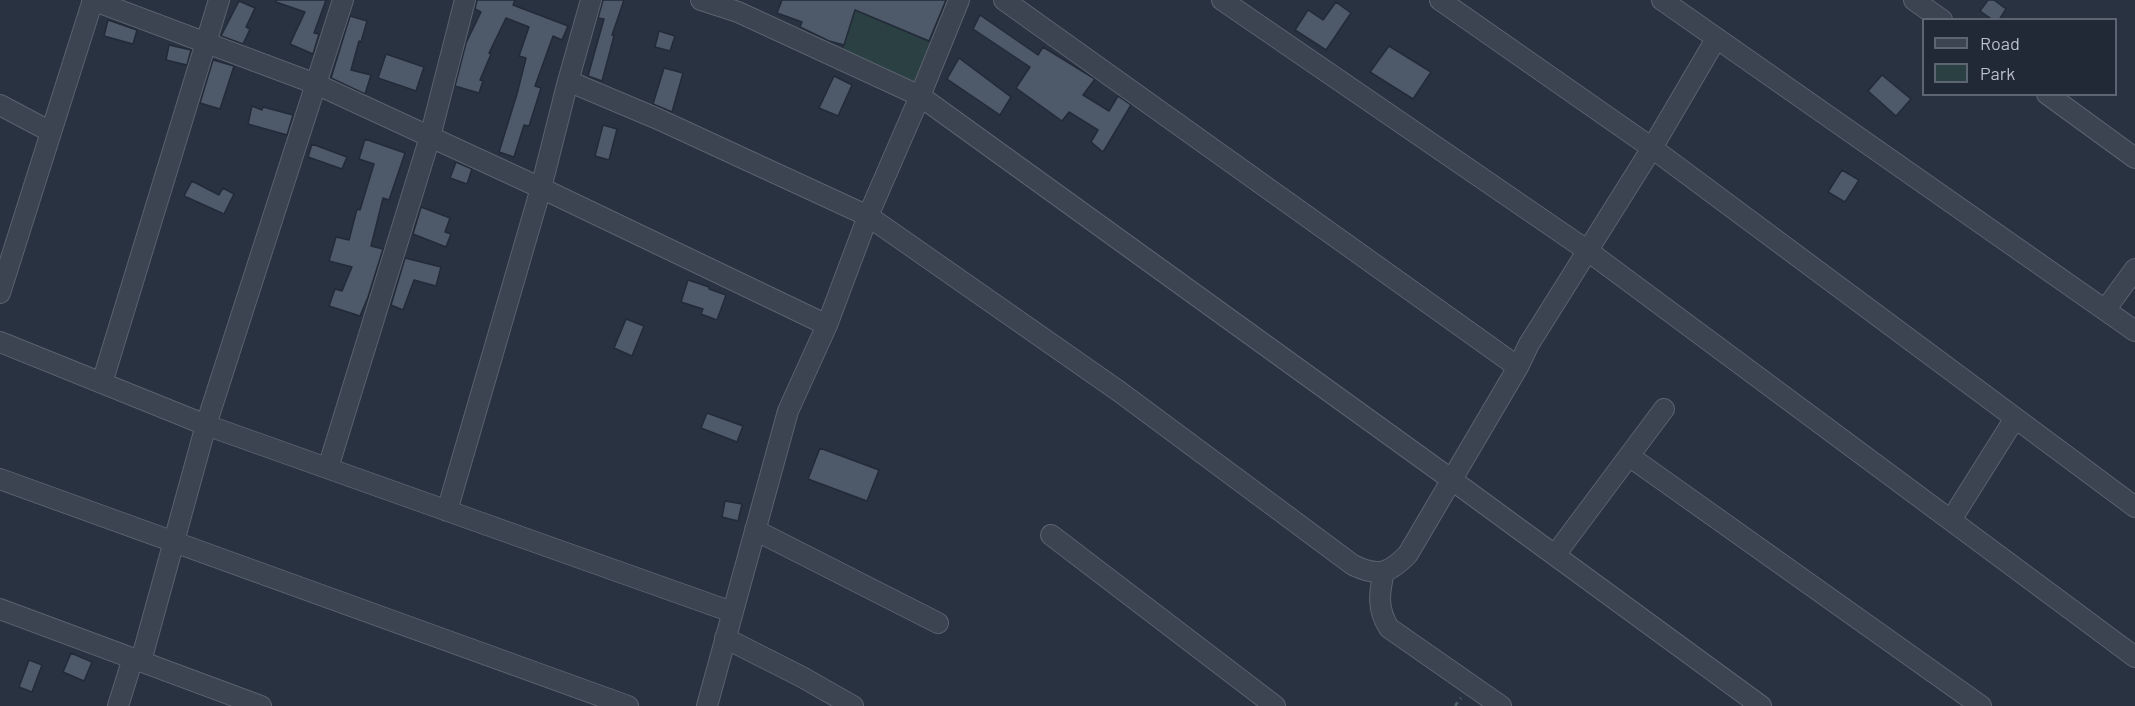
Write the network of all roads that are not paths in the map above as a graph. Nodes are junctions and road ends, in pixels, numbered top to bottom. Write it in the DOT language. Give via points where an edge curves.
graph roads {
  1 [pos="93,0"];
  2 [pos="219,0"];
  3 [pos="343,0"];
  4 [pos="465,0"];
  5 [pos="591,0"];
  6 [pos="701,0"];
  7 [pos="959,0"];
  8 [pos="1004,0"];
  9 [pos="1222,0"];
  10 [pos="1440,0"];
  11 [pos="1662,0"];
  12 [pos="1914,0"];
  13 [pos="1939,18"];
  14 [pos="1716,39"];
  15 [pos="206,43"];
  16 [pos="568,81"];
  17 [pos="316,84"];
  18 [pos="920,96"];
  19 [pos="2050,96"];
  20 [pos="0,105"];
  21 [pos="51,132"];
  22 [pos="430,137"];
  23 [pos="1652,148"];
  24 [pos="2135,158"];
  25 [pos="541,188"];
  26 [pos="868,216"];
  27 [pos="1588,251"];
  28 [pos="2135,269"];
  29 [pos="0,293"];
  30 [pos="2104,310"];
  31 [pos="827,325"];
  32 [pos="2135,331"];
  33 [pos="0,342"];
  34 [pos="1518,367"];
  35 [pos="102,383"];
  36 [pos="1664,409"];
  37 [pos="2015,418"];
  38 [pos="206,425"];
  39 [pos="1629,456"];
  40 [pos="328,468"];
  41 [pos="0,479"];
  42 [pos="1452,480"];
  43 [pos="2135,507"];
  44 [pos="447,511"];
  45 [pos="1951,520"];
  46 [pos="755,530"];
  47 [pos="1052,536"];
  48 [pos="173,542"];
  49 [pos="1555,555"];
  50 [pos="1384,572"];
  51 [pos="0,609"];
  52 [pos="732,612"];
  53 [pos="938,623"];
  54 [pos="725,638"];
  55 [pos="2135,657"];
  56 [pos="137,660"];
  57 [pos="230,701"];
  58 [pos="118,706"];
  59 [pos="261,706"];
  60 [pos="628,706"];
  61 [pos="706,706"];
  62 [pos="853,706"];
  63 [pos="1275,706"];
  64 [pos="1501,706"];
  65 [pos="1761,706"];
  66 [pos="1981,706"];
  1 -- 15 [label="street"];
  1 -- 21 [label="street"];
  2 -- 15 [label="street"];
  3 -- 17 [label="street"];
  4 -- 22 [label="street"];
  5 -- 16 [label="street"];
  6 -- 18 [label="street" via="738,12"];
  7 -- 18 [label="street"];
  8 -- 34 [label="street"];
  9 -- 27 [label="street"];
  10 -- 23 [label="street"];
  11 -- 14 [label="street"];
  12 -- 13 [label="street"];
  14 -- 23 [label="street"];
  14 -- 30 [label="street"];
  15 -- 17 [label="street"];
  15 -- 35 [label="street"];
  16 -- 25 [label="street"];
  16 -- 26 [label="street" via="658,118"];
  17 -- 22 [label="street"];
  17 -- 38 [label="street"];
  18 -- 26 [label="street"];
  18 -- 42 [label="street"];
  19 -- 24 [label="street"];
  20 -- 21 [label="street"];
  21 -- 29 [label="street"];
  22 -- 25 [label="street"];
  22 -- 40 [label="street"];
  23 -- 27 [label="street"];
  23 -- 37 [label="street"];
  25 -- 31 [label="street"];
  25 -- 44 [label="street"];
  26 -- 31 [label="street"];
  26 -- 50 [label="street" via="1120,392 1353,565"];
  27 -- 34 [label="street"];
  27 -- 45 [label="street"];
  28 -- 30 [label="street"];
  30 -- 32 [label="street"];
  31 -- 46 [label="street" via="788,411"];
  33 -- 35 [label="street"];
  34 -- 42 [label="street"];
  35 -- 38 [label="street"];
  36 -- 39 [label="street"];
  37 -- 43 [label="street"];
  37 -- 45 [label="street"];
  38 -- 40 [label="street"];
  38 -- 48 [label="street"];
  39 -- 49 [label="street"];
  39 -- 66 [label="street"];
  40 -- 44 [label="street"];
  41 -- 48 [label="street"];
  42 -- 49 [label="street"];
  42 -- 50 [label="street" via="1408,554"];
  44 -- 52 [label="street"];
  45 -- 55 [label="street"];
  46 -- 52 [label="street"];
  46 -- 53 [label="street"];
  47 -- 63 [label="street"];
  48 -- 56 [label="street"];
  48 -- 60 [label="street"];
  49 -- 65 [label="street"];
  50 -- 64 [label="street" via="1380,612 1389,627"];
  51 -- 56 [label="street"];
  52 -- 54 [label="street"];
  54 -- 61 [label="street"];
  54 -- 62 [label="street"];
  56 -- 57 [label="street"];
  56 -- 58 [label="street"];
  57 -- 59 [label="street"];
}
